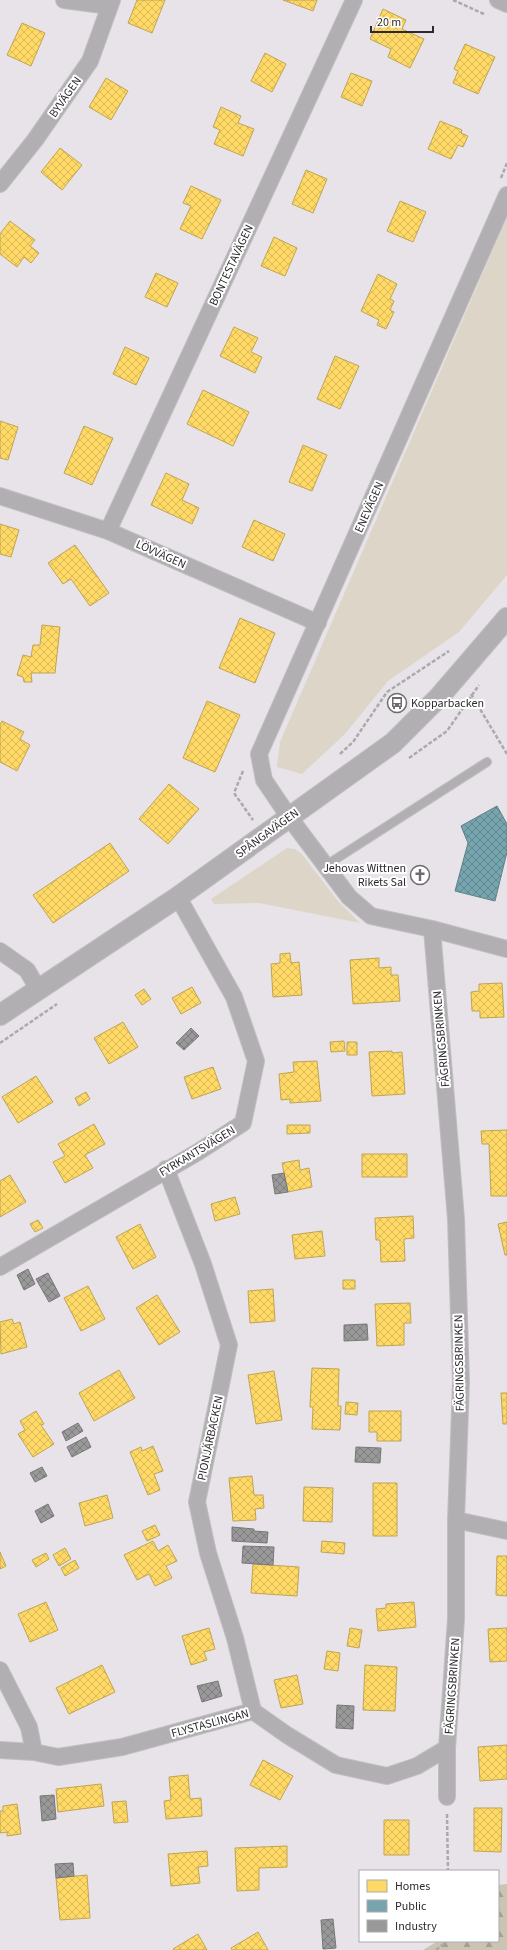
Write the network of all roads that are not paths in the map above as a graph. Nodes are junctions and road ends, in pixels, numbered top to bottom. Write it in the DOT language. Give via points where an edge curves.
graph roads {
  1 [pos="64,0"];
  2 [pos="354,0"];
  3 [pos="498,0"];
  4 [pos="111,3"];
  5 [pos="507,4"];
  6 [pos="0,184"];
  7 [pos="507,195"];
  8 [pos="0,496"];
  9 [pos="108,531"];
  10 [pos="507,618"];
  11 [pos="318,623"];
  12 [pos="487,762"];
  13 [pos="289,817"];
  14 [pos="325,866"];
  15 [pos="178,897"];
  16 [pos="432,929"];
  17 [pos="507,949"];
  18 [pos="0,951"];
  19 [pos="38,989"];
  20 [pos="0,1015"];
  21 [pos="166,1169"];
  22 [pos="0,1266"];
  23 [pos="456,1520"];
  24 [pos="507,1531"];
  25 [pos="0,1670"];
  26 [pos="253,1711"];
  27 [pos="447,1748"];
  28 [pos="0,1750"];
  29 [pos="34,1752"];
  30 [pos="446,1797"];
  1 -- 4 [label="street"];
  2 -- 9 [label="street, BONTESTAVÄGEN"];
  3 -- 5 [label="street"];
  4 -- 6 [label="street, BYVÄGEN" via="90,61 35,140"];
  7 -- 11 [label="street, ENEVÄGEN"];
  8 -- 9 [label="street, LÖVVÄGEN"];
  9 -- 11 [label="street, LÖVVÄGEN"];
  10 -- 13 [label="street, SPÅNGAVÄGEN" via="445,691 393,743"];
  11 -- 13 [label="street, ENEVÄGEN" via="259,754 264,780"];
  12 -- 14 [label="lane"];
  13 -- 14 [label="street"];
  13 -- 15 [label="street, SPÅNGAVÄGEN"];
  14 -- 16 [label="street" via="349,897 371,916"];
  15 -- 19 [label="street, SPÅNGAVÄGEN"];
  15 -- 21 [label="street, FYRKANTSVÄGEN" via="234,997 256,1061 243,1123"];
  16 -- 17 [label="street"];
  16 -- 23 [label="street, FÄGRINGSBRINKEN" via="456,1219 461,1382"];
  18 -- 19 [label="street" via="27,970"];
  19 -- 20 [label="street, SPÅNGAVÄGEN"];
  21 -- 22 [label="street, FYRKANTSVÄGEN"];
  21 -- 26 [label="street, PIONJÄRBACKEN" via="203,1264 229,1345 197,1502 208,1553 235,1638"];
  23 -- 24 [label="street"];
  23 -- 27 [label="street, FÄGRINGSBRINKEN" via="456,1620"];
  25 -- 29 [label="street" via="29,1727"];
  26 -- 27 [label="street, FLYSTASLINGAN" via="286,1735 336,1765 387,1776 417,1766"];
  26 -- 29 [label="street, FLYSTASLINGAN" via="122,1746 58,1758"];
  27 -- 30 [label="street, FÄGRINGSBRINKEN"];
  28 -- 29 [label="street, FLYSTASLINGAN"];
}
